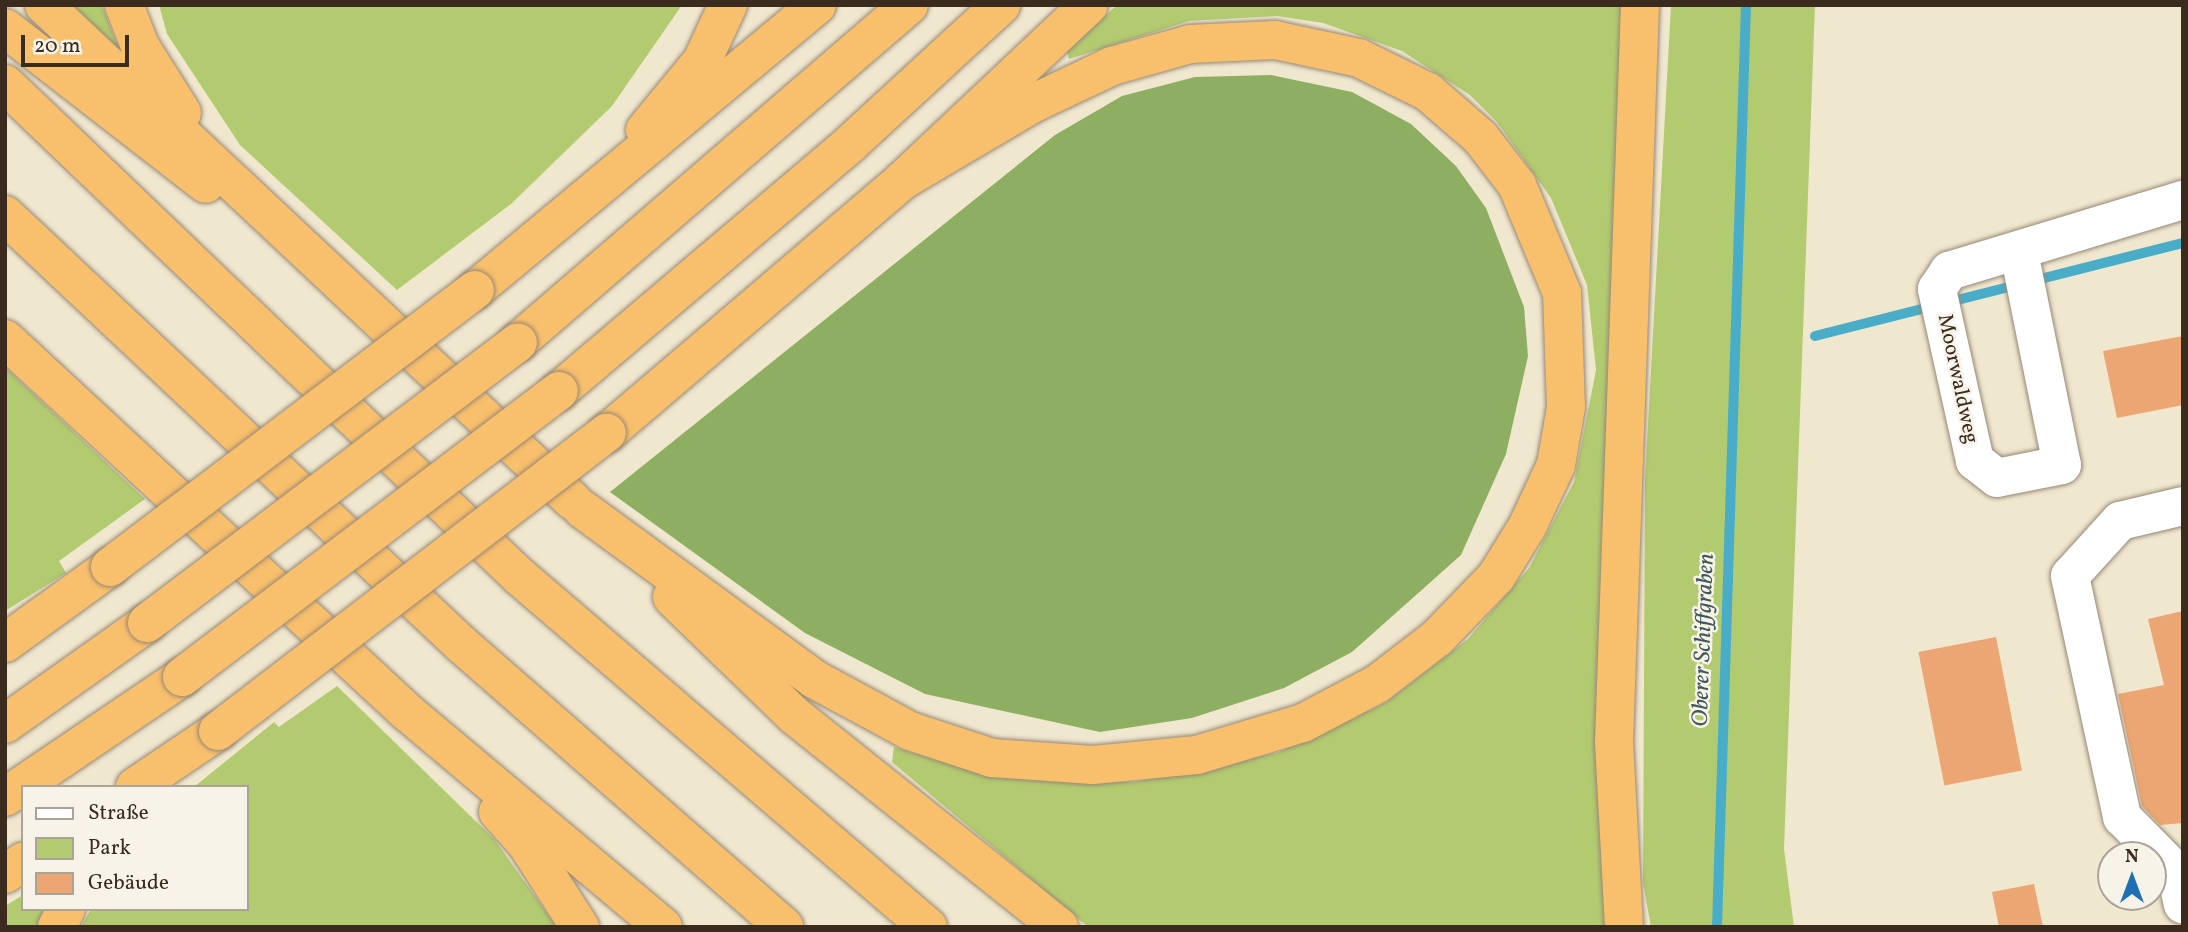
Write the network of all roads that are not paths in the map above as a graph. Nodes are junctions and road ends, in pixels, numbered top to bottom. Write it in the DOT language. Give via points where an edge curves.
graph roads {
  1 [pos="44,5"];
  2 [pos="124,5"];
  3 [pos="728,5"];
  4 [pos="817,5"];
  5 [pos="909,5"];
  6 [pos="1001,5"];
  7 [pos="1089,5"];
  8 [pos="1640,5"];
  9 [pos="5,28"];
  10 [pos="5,84"];
  11 [pos="209,156"];
  12 [pos="903,180"];
  13 [pos="2183,200"];
  14 [pos="5,215"];
  15 [pos="537,238"];
  16 [pos="2020,252"];
  17 [pos="387,325"];
  18 [pos="5,339"];
  19 [pos="2183,506"];
  20 [pos="582,509"];
  21 [pos="59,604"];
  22 [pos="5,631"];
  23 [pos="5,643"];
  24 [pos="407,712"];
  25 [pos="5,724"];
  26 [pos="218,731"];
  27 [pos="23,785"];
  28 [pos="138,785"];
  29 [pos="168,785"];
  30 [pos="21,786"];
  31 [pos="5,797"];
  32 [pos="21,864"];
  33 [pos="5,874"];
  34 [pos="2183,904"];
  35 [pos="65,911"];
  36 [pos="57,927"];
  37 [pos="580,927"];
  38 [pos="663,927"];
  39 [pos="784,927"];
  40 [pos="928,927"];
  41 [pos="1059,927"];
  42 [pos="1624,927"];
  1 -- 11 [label="highway"];
  2 -- 11 [label="highway" via="140,46"];
  3 -- 15 [label="highway" via="702,61 646,130"];
  4 -- 15 [label="highway"];
  5 -- 25 [label="highway, bridge" via="518,342 147,623"];
  6 -- 27 [label="highway, bridge" via="851,143 559,391 182,677"];
  7 -- 12 [label="highway"];
  8 -- 42 [label="highway" via="1614,742"];
  9 -- 17 [label="highway"];
  10 -- 40 [label="highway" via="519,576"];
  11 -- 17 [label="highway"];
  12 -- 20 [label="highway" via="1032,104 1112,66 1190,44 1275,40 1359,58 1428,92 1481,138 1517,186 1562,293 1566,407 1556,465 1527,527 1496,577 1437,638 1377,684 1303,723 1197,755 1093,765 992,758 910,731 814,678"];
  12 -- 26 [label="highway, bridge" via="607,433"];
  13 -- 16 [label="lane, Moorwaldweg"];
  14 -- 39 [label="highway" via="460,643"];
  15 -- 21 [label="highway, bridge" via="475,290"];
  16 -- 16 [label="lane, Moorwaldweg" via="1950,271 1937,289 1975,461 1997,478 2062,465"];
  17 -- 20 [label="highway"];
  18 -- 24 [label="highway"];
  19 -- 34 [label="lane" via="2120,521 2070,576 2122,817 2176,872"];
  20 -- 41 [label="highway" via="795,716"];
  21 -- 22 [label="highway"];
  21 -- 23 [label="highway"];
  24 -- 37 [label="highway" via="526,843"];
  24 -- 38 [label="highway"];
  26 -- 28 [label="highway"];
  26 -- 29 [label="highway"];
  30 -- 31 [label="highway, bridge"];
  32 -- 33 [label="highway"];
  35 -- 36 [label="highway"];
}
